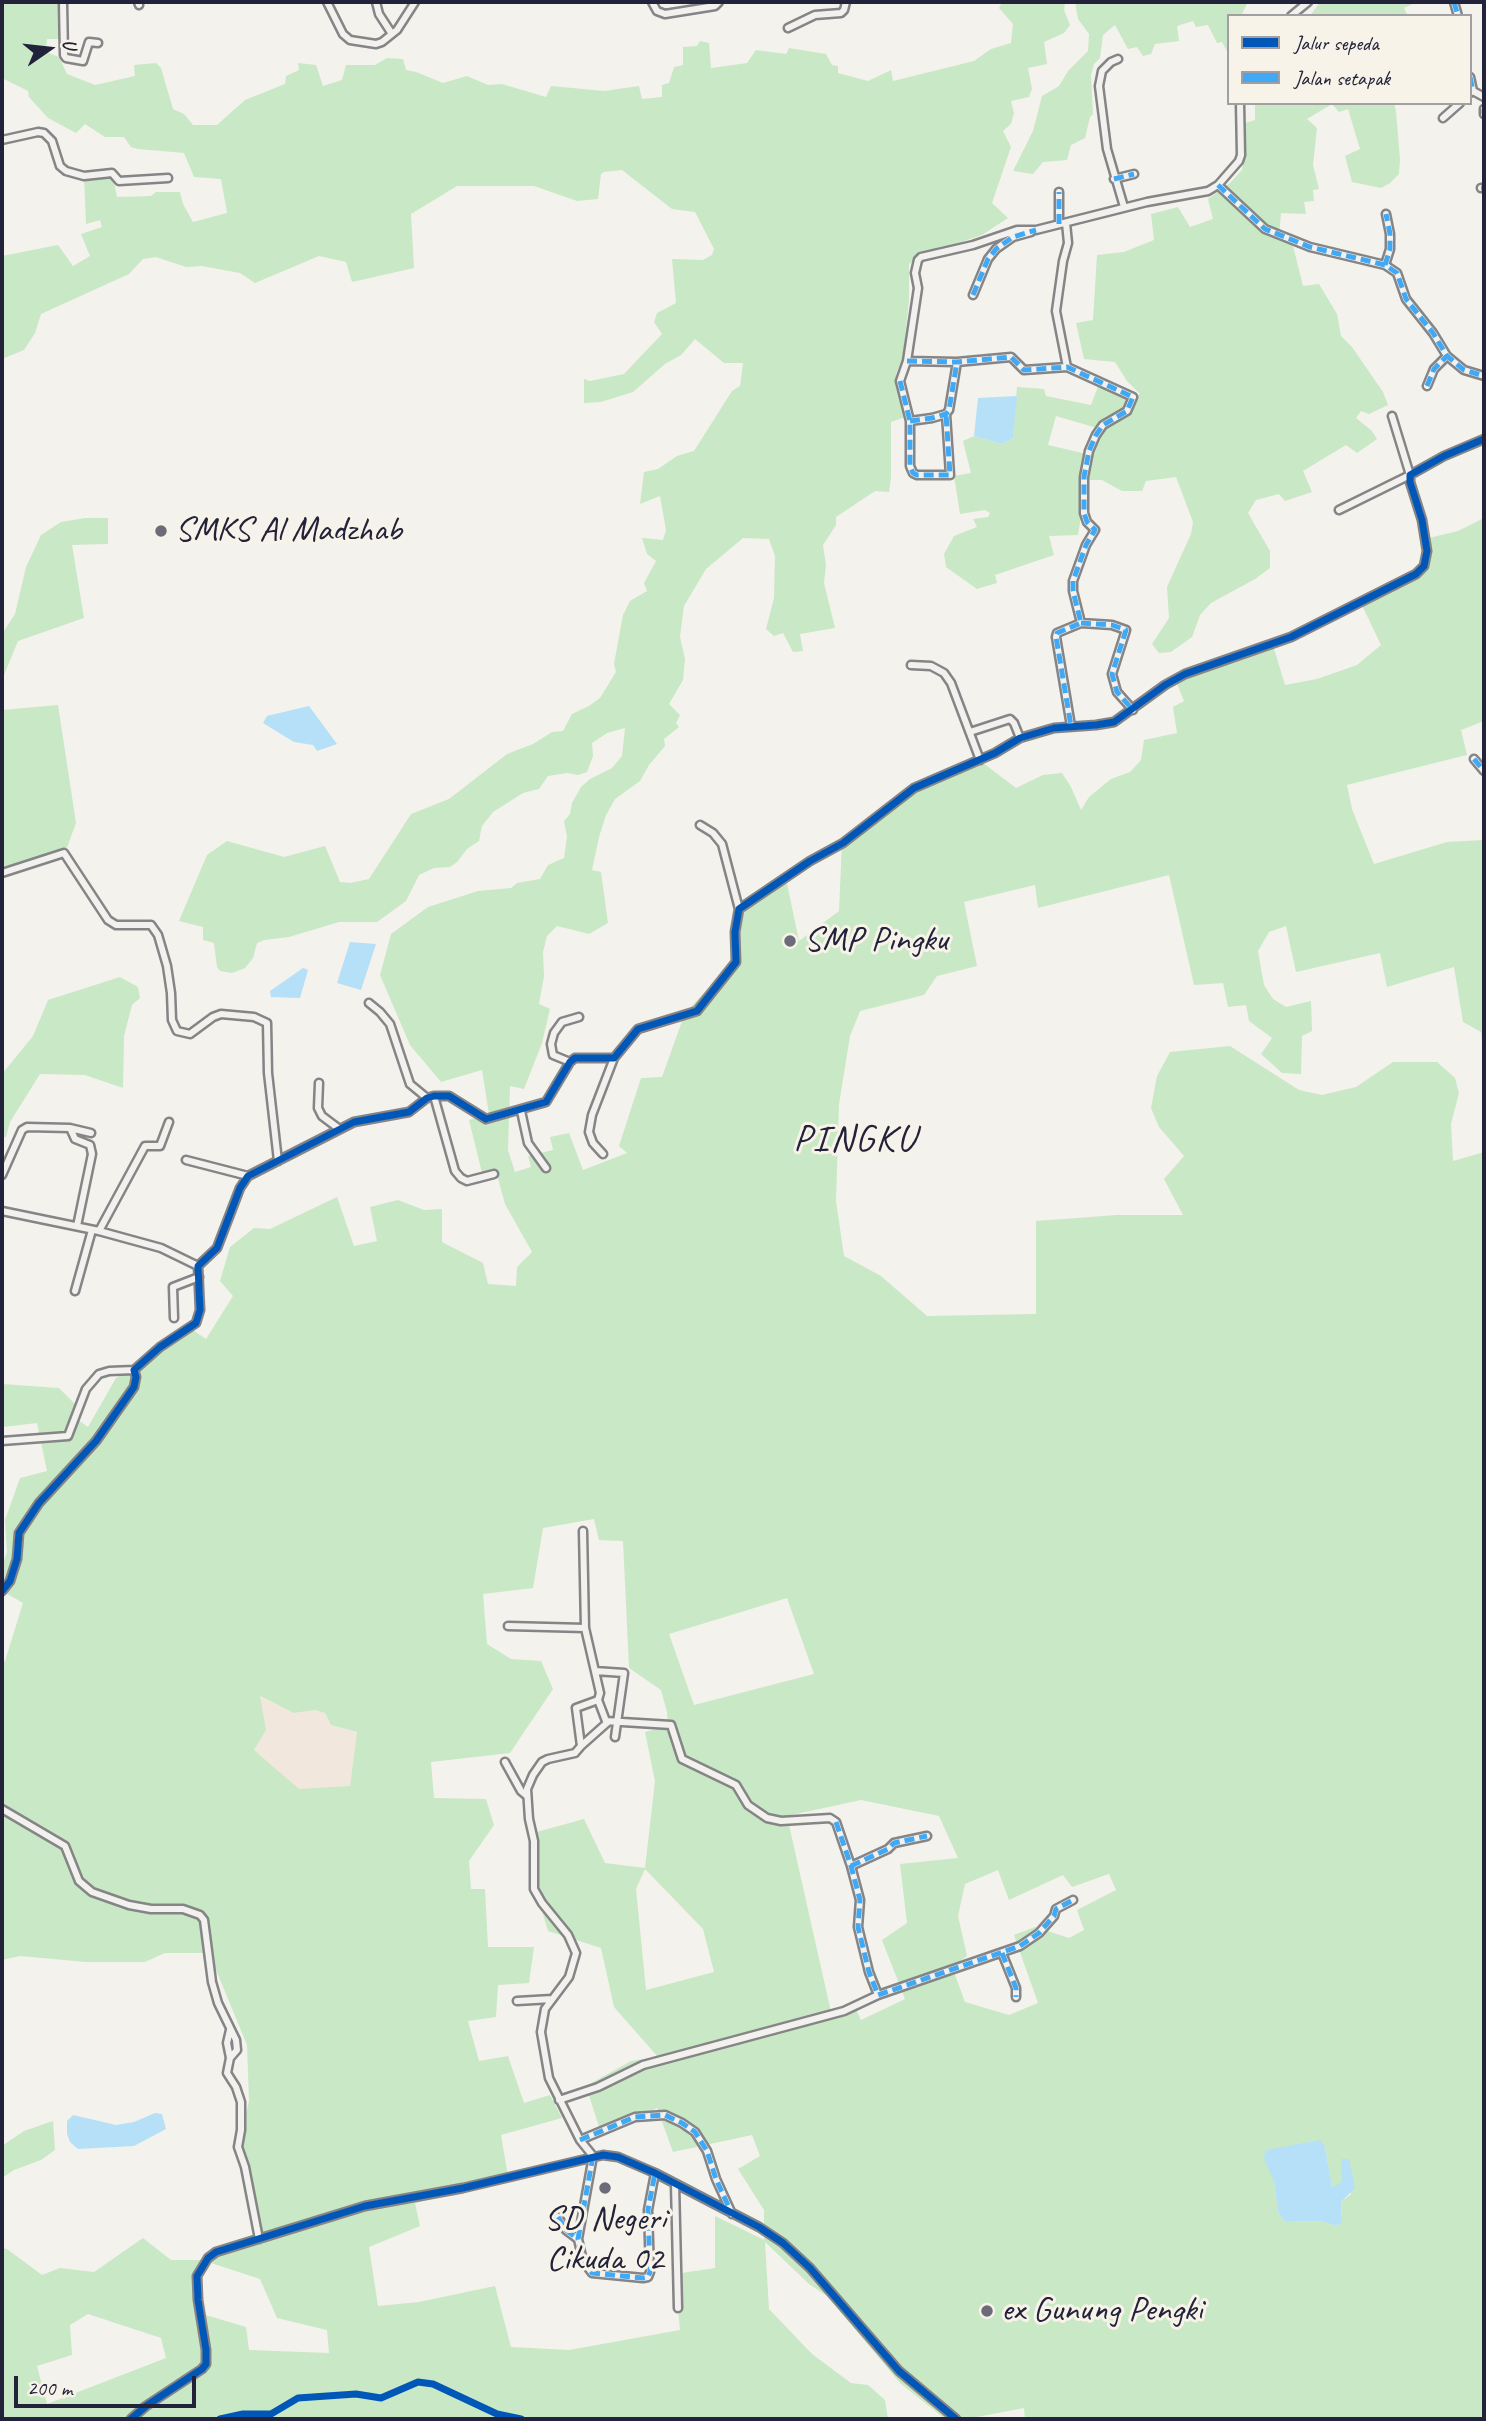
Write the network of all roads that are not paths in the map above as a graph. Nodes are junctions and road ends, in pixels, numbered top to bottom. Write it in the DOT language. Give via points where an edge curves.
graph roads {
  1 [pos="63,2"];
  2 [pos="327,2"];
  3 [pos="376,2"];
  4 [pos="415,2"];
  5 [pos="652,2"];
  6 [pos="719,2"];
  7 [pos="846,2"];
  8 [pos="1308,2"];
  9 [pos="1294,14"];
  10 [pos="788,28"];
  11 [pos="392,34"];
  12 [pos="98,43"];
  13 [pos="1118,60"];
  14 [pos="1472,92"];
  15 [pos="1484,97"];
  16 [pos="1240,105"];
  17 [pos="1458,105"];
  18 [pos="1443,118"];
  19 [pos="2,140"];
  20 [pos="1134,174"];
  21 [pos="167,178"];
  22 [pos="1114,179"];
  23 [pos="1218,185"];
  24 [pos="1059,192"];
  25 [pos="1124,207"];
  26 [pos="1386,214"];
  27 [pos="1063,223"];
  28 [pos="1036,230"];
  29 [pos="1385,265"];
  30 [pos="973,295"];
  31 [pos="1447,356"];
  32 [pos="907,361"];
  33 [pos="957,362"];
  34 [pos="1067,367"];
  35 [pos="1484,376"];
  36 [pos="1427,386"];
  37 [pos="946,414"];
  38 [pos="1392,416"];
  39 [pos="910,421"];
  40 [pos="1484,439"];
  41 [pos="1410,475"];
  42 [pos="1339,510"];
  43 [pos="1081,623"];
  44 [pos="911,665"];
  45 [pos="1133,710"];
  46 [pos="1071,726"];
  47 [pos="970,732"];
  48 [pos="1020,738"];
  49 [pos="1474,759"];
  50 [pos="980,760"];
  51 [pos="1484,771"];
  52 [pos="700,825"];
  53 [pos="2,873"];
  54 [pos="739,909"];
  55 [pos="369,1003"];
  56 [pos="579,1017"];
  57 [pos="614,1058"];
  58 [pos="570,1062"];
  59 [pos="319,1083"];
  60 [pos="430,1097"];
  61 [pos="521,1111"];
  62 [pos="169,1122"];
  63 [pos="70,1128"];
  64 [pos="338,1128"];
  65 [pos="91,1133"];
  66 [pos="603,1154"];
  67 [pos="186,1160"];
  68 [pos="278,1161"];
  69 [pos="547,1168"];
  70 [pos="494,1174"];
  71 [pos="2,1175"];
  72 [pos="248,1176"];
  73 [pos="2,1211"];
  74 [pos="77,1226"];
  75 [pos="96,1230"];
  76 [pos="198,1266"];
  77 [pos="199,1277"];
  78 [pos="75,1291"];
  79 [pos="174,1318"];
  80 [pos="134,1370"];
  81 [pos="2,1441"];
  82 [pos="583,1531"];
  83 [pos="2,1591"];
  84 [pos="508,1626"];
  85 [pos="585,1628"];
  86 [pos="595,1671"];
  87 [pos="598,1700"];
  88 [pos="608,1722"];
  89 [pos="617,1723"];
  90 [pos="615,1737"];
  91 [pos="581,1746"];
  92 [pos="506,1762"];
  93 [pos="527,1796"];
  94 [pos="2,1809"];
  95 [pos="927,1836"];
  96 [pos="851,1866"];
  97 [pos="1073,1900"];
  98 [pos="1002,1953"];
  99 [pos="878,1995"];
  100 [pos="1016,1997"];
  101 [pos="552,1999"];
  102 [pos="517,2001"];
  103 [pos="559,2100"];
  104 [pos="580,2140"];
  105 [pos="593,2156"];
  106 [pos="655,2172"];
  107 [pos="675,2184"];
  108 [pos="732,2214"];
  109 [pos="558,2217"];
  110 [pos="259,2239"];
  111 [pos="578,2239"];
  112 [pos="678,2308"];
  113 [pos="131,2419"];
  114 [pos="956,2419"];
  1 -- 12 [label="street" via="66,58 83,61 89,42"];
  2 -- 11 [label="street" via="350,40 376,44"];
  3 -- 11 [label="street"];
  4 -- 11 [label="street"];
  5 -- 6 [label="street" via="665,14"];
  7 -- 10 [label="street" via="841,13 815,15"];
  8 -- 9 [label="street"];
  13 -- 22 [label="street" via="1105,66 1099,86"];
  14 -- 15 [label="street"];
  16 -- 23 [label="street" via="1241,155"];
  17 -- 18 [label="street"];
  19 -- 21 [label="street" via="44,133 66,172 84,176 112,173 119,181"];
  20 -- 22 [label="street"];
  22 -- 25 [label="street"];
  23 -- 25 [label="street" via="1199,194"];
  23 -- 29 [label="street" via="1265,229 1310,247"];
  24 -- 27 [label="street"];
  25 -- 27 [label="street"];
  26 -- 29 [label="street" via="1390,249"];
  27 -- 28 [label="street"];
  27 -- 34 [label="street" via="1068,243 1056,311"];
  28 -- 30 [label="street" via="1013,237 996,249"];
  28 -- 32 [label="street" via="1017,230 918,260"];
  29 -- 31 [label="street" via="1397,273 1406,299"];
  31 -- 35 [label="street" via="1464,370"];
  31 -- 36 [label="street" via="1434,369"];
  32 -- 33 [label="street"];
  32 -- 39 [label="street" via="900,381"];
  33 -- 34 [label="street" via="1011,357 1024,370"];
  33 -- 37 [label="street"];
  34 -- 43 [label="street" via="1133,397 1127,411 1103,425 1089,451 1084,513 1096,530 1073,580"];
  37 -- 39 [label="street"];
  37 -- 39 [label="street" via="950,475 913,473"];
  38 -- 41 [label="street"];
  40 -- 41 [label="street"];
  41 -- 42 [label="street"];
  41 -- 45 [label="street" via="1427,539 1427,559 1416,574 1291,637 1185,674"];
  43 -- 45 [label="street" via="1126,629 1112,674 1117,692"];
  43 -- 46 [label="street" via="1056,637"];
  44 -- 47 [label="street" via="931,666 944,673"];
  45 -- 46 [label="street" via="1114,722"];
  46 -- 48 [label="street"];
  47 -- 48 [label="street" via="1010,719"];
  47 -- 50 [label="street"];
  48 -- 50 [label="street"];
  49 -- 51 [label="street"];
  50 -- 54 [label="street" via="914,788 843,843"];
  52 -- 54 [label="street" via="722,844"];
  53 -- 68 [label="street" via="64,853 108,920 116,925 151,925 167,966 177,1031 190,1034 221,1014 267,1023"];
  54 -- 57 [label="street" via="736,962 702,1006 691,1014 638,1029"];
  55 -- 60 [label="street" via="390,1024 410,1084"];
  56 -- 58 [label="street" via="562,1021 551,1044 553,1055"];
  57 -- 58 [label="street" via="582,1056"];
  57 -- 66 [label="street" via="589,1132"];
  58 -- 61 [label="street" via="546,1102"];
  59 -- 64 [label="street" via="318,1108"];
  60 -- 61 [label="street" via="449,1096 486,1119"];
  60 -- 64 [label="street" via="409,1112"];
  60 -- 70 [label="street" via="455,1171 467,1181"];
  61 -- 69 [label="street" via="528,1143"];
  62 -- 75 [label="street" via="160,1146 145,1146"];
  63 -- 65 [label="street"];
  63 -- 71 [label="street" via="32,1126 22,1130"];
  63 -- 74 [label="street" via="75,1139 90,1145 92,1154"];
  64 -- 68 [label="street"];
  67 -- 72 [label="street"];
  68 -- 72 [label="street"];
  72 -- 76 [label="street" via="217,1248"];
  73 -- 74 [label="street"];
  74 -- 75 [label="street"];
  75 -- 76 [label="street" via="161,1248"];
  75 -- 78 [label="street"];
  76 -- 77 [label="street"];
  77 -- 79 [label="street" via="173,1287"];
  77 -- 80 [label="street" via="196,1323"];
  80 -- 81 [label="street" via="99,1374 86,1389 68,1436"];
  80 -- 83 [label="street" via="134,1387 96,1441 23,1526 10,1581"];
  82 -- 85 [label="street"];
  84 -- 85 [label="street"];
  85 -- 86 [label="street"];
  86 -- 87 [label="street"];
  86 -- 89 [label="street" via="624,1673"];
  87 -- 88 [label="street"];
  87 -- 91 [label="street" via="576,1708"];
  88 -- 89 [label="street"];
  88 -- 91 [label="street"];
  89 -- 90 [label="street"];
  89 -- 96 [label="street" via="671,1725 682,1759 736,1784 748,1805 767,1818 830,1818 836,1822"];
  91 -- 93 [label="street" via="575,1753 542,1762 528,1783"];
  92 -- 93 [label="street"];
  93 -- 101 [label="street" via="534,1841 534,1889 576,1952 569,1977"];
  94 -- 110 [label="street" via="59,1841 72,1859 79,1881 92,1892 129,1905 183,1909 204,1920 212,1982 236,2040 227,2073 242,2111 238,2147"];
  95 -- 96 [label="street" via="894,1843"];
  96 -- 99 [label="street" via="860,1900 858,1927"];
  97 -- 98 [label="street" via="1056,1909 1039,1933"];
  98 -- 99 [label="street"];
  98 -- 100 [label="street"];
  99 -- 103 [label="street" via="844,2011 643,2066"];
  101 -- 102 [label="street"];
  101 -- 103 [label="street" via="543,2014 541,2032 544,2060"];
  103 -- 104 [label="street"];
  104 -- 105 [label="street"];
  104 -- 108 [label="street" via="635,2117 665,2115 682,2123 695,2132 707,2151"];
  105 -- 106 [label="street" via="618,2157"];
  105 -- 110 [label="street" via="365,2206"];
  105 -- 111 [label="street"];
  106 -- 107 [label="street"];
  106 -- 111 [label="street" via="648,2210 648,2277 592,2273 583,2261"];
  107 -- 108 [label="street"];
  107 -- 112 [label="street"];
  108 -- 114 [label="street" via="759,2227 810,2267 898,2371"];
  109 -- 111 [label="street"];
  110 -- 113 [label="street" via="216,2252 201,2267 197,2286 206,2364"];
}
